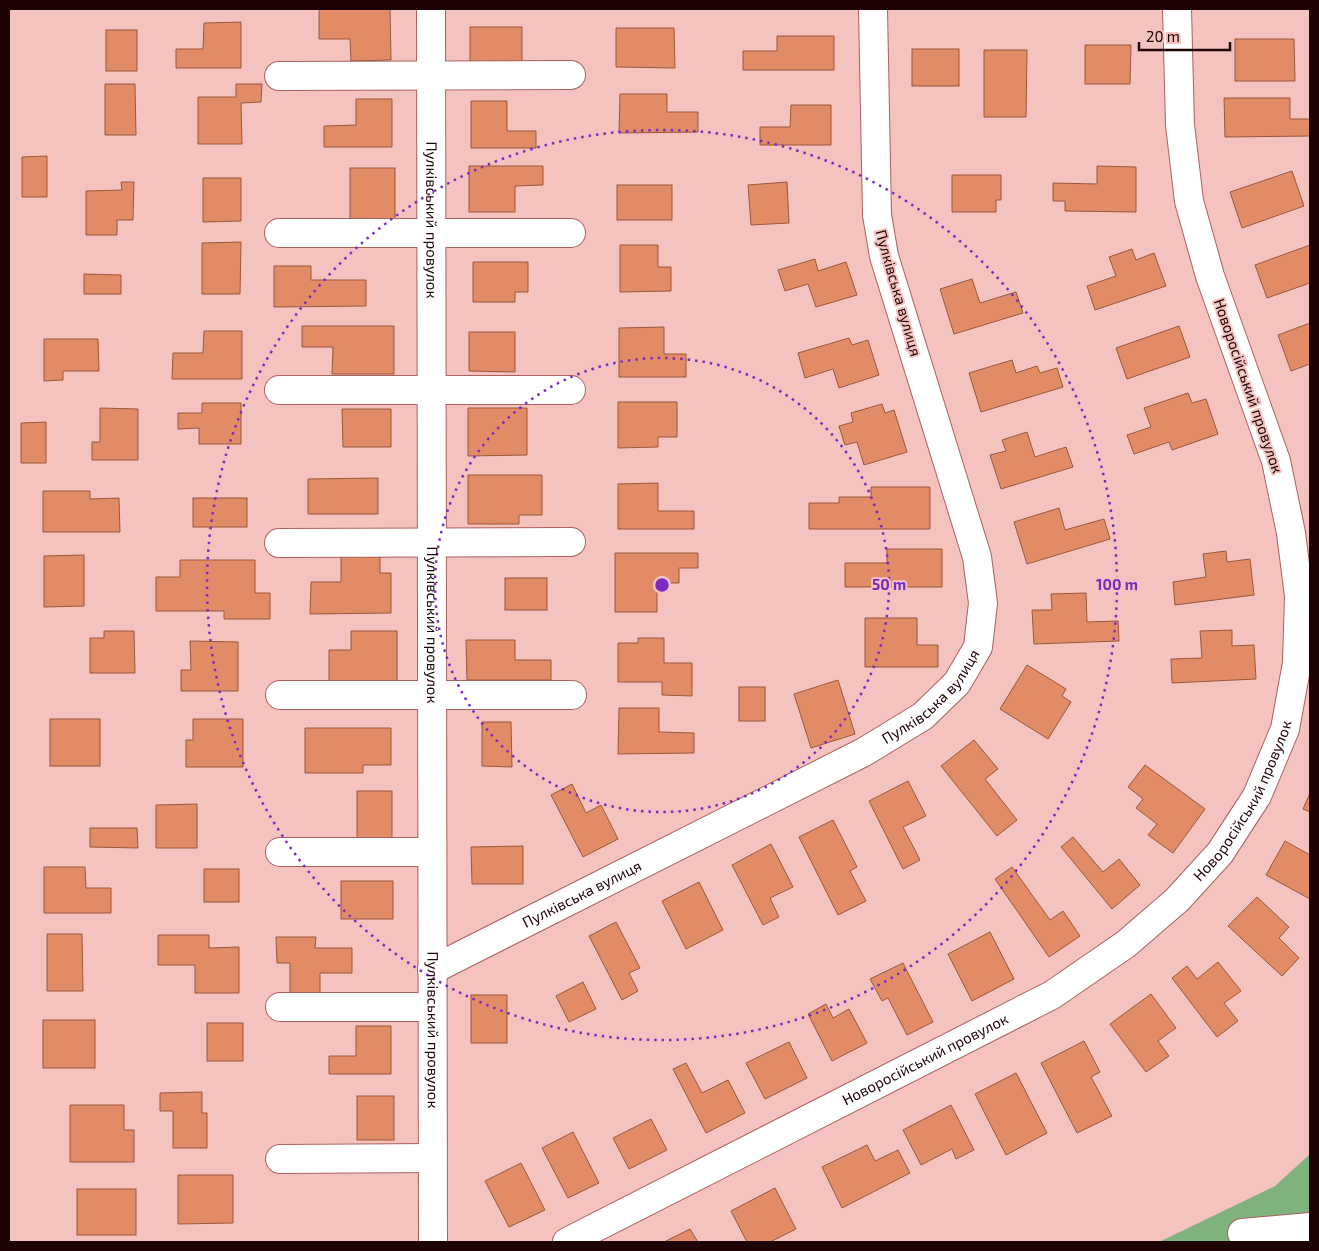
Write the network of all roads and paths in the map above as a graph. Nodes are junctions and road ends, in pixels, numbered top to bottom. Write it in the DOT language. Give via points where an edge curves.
graph roads {
  1 [pos="431,9"];
  2 [pos="873,9"];
  3 [pos="1177,9"];
  4 [pos="279,76"];
  5 [pos="431,76"];
  6 [pos="571,76"];
  7 [pos="431,232"];
  8 [pos="571,232"];
  9 [pos="279,233"];
  10 [pos="279,390"];
  11 [pos="431,390"];
  12 [pos="571,390"];
  13 [pos="279,542"];
  14 [pos="431,542"];
  15 [pos="571,542"];
  16 [pos="280,695"];
  17 [pos="432,695"];
  18 [pos="572,695"];
  19 [pos="280,852"];
  20 [pos="432,852"];
  21 [pos="432,970"];
  22 [pos="280,1007"];
  23 [pos="432,1007"];
  24 [pos="432,1158"];
  25 [pos="280,1159"];
  26 [pos="1310,1227"];
  27 [pos="1242,1233"];
  28 [pos="432,1242"];
  29 [pos="567,1242"];
  1 -- 5 [label="street, Пулківський провулок"];
  2 -- 21 [label="street, Пулківська вулиця" via="877,215 884,256 977,557 983,603 978,647 957,683 923,716 864,752"];
  3 -- 29 [label="street, Новоросійський провулок" via="1180,125 1189,201 1210,276 1276,461 1291,533 1299,596 1297,663 1285,729 1257,796 1220,852 1177,900 1126,944 1052,995"];
  4 -- 5 [label="street"];
  5 -- 6 [label="street"];
  5 -- 7 [label="street, Пулківський провулок"];
  7 -- 8 [label="street"];
  7 -- 9 [label="street"];
  7 -- 11 [label="street, Пулківський провулок"];
  10 -- 11 [label="street"];
  11 -- 12 [label="street"];
  11 -- 14 [label="street, Пулківський провулок"];
  13 -- 14 [label="street"];
  14 -- 15 [label="street"];
  14 -- 17 [label="street, Пулківський провулок"];
  16 -- 17 [label="street"];
  17 -- 18 [label="street"];
  17 -- 20 [label="street, Пулківський провулок"];
  19 -- 20 [label="street"];
  20 -- 21 [label="street, Пулківський провулок"];
  21 -- 23 [label="street, Пулківський провулок"];
  22 -- 23 [label="street"];
  23 -- 24 [label="street, Пулківський провулок"];
  24 -- 25 [label="street"];
  24 -- 28 [label="street, Пулківський провулок"];
  26 -- 27 [label="street"];
}
